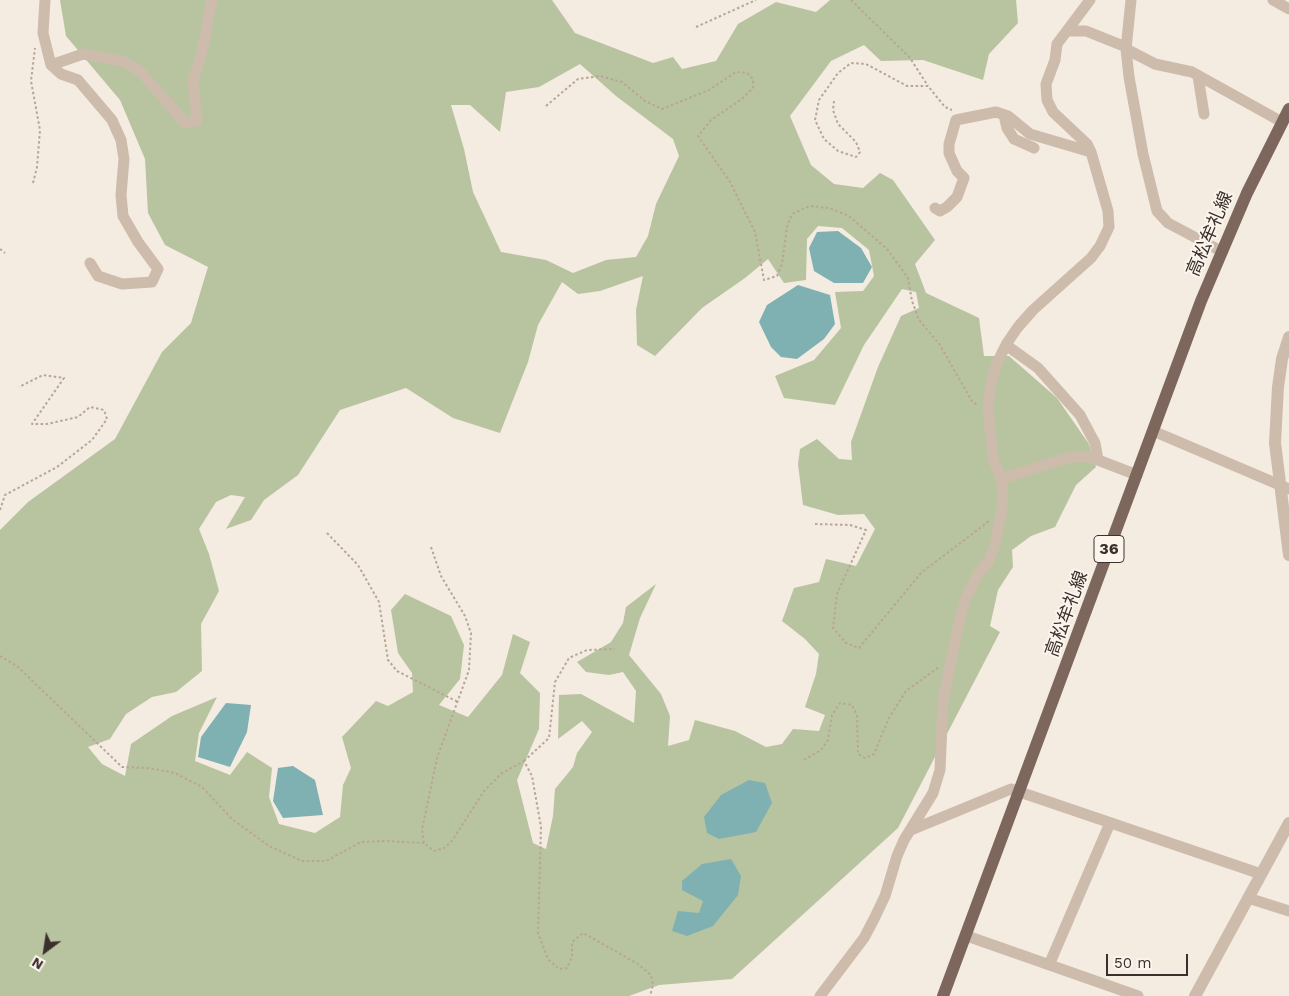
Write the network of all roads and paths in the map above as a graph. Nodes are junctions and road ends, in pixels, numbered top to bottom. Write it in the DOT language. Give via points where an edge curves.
graph roads {
  1 [pos="45,0"];
  2 [pos="212,0"];
  3 [pos="756,0"];
  4 [pos="851,0"];
  5 [pos="1090,0"];
  6 [pos="1131,0"];
  7 [pos="1274,0"];
  8 [pos="1289,9"];
  9 [pos="696,27"];
  10 [pos="1068,31"];
  11 [pos="43,32"];
  12 [pos="1126,48"];
  13 [pos="51,65"];
  14 [pos="1198,76"];
  15 [pos="928,86"];
  16 [pos="834,101"];
  17 [pos="546,106"];
  18 [pos="1289,109"];
  19 [pos="1204,114"];
  20 [pos="1004,115"];
  21 [pos="968,117"];
  22 [pos="1282,122"];
  23 [pos="1034,148"];
  24 [pos="1091,152"];
  25 [pos="33,183"];
  26 [pos="935,208"];
  27 [pos="0,249"];
  28 [pos="1222,250"];
  29 [pos="5,253"];
  30 [pos="90,263"];
  31 [pos="1289,338"];
  32 [pos="1006,345"];
  33 [pos="19,387"];
  34 [pos="988,408"];
  35 [pos="1153,431"];
  36 [pos="1098,460"];
  37 [pos="1137,475"];
  38 [pos="1001,479"];
  39 [pos="1284,486"];
  40 [pos="0,510"];
  41 [pos="1002,510"];
  42 [pos="815,524"];
  43 [pos="327,533"];
  44 [pos="431,547"];
  45 [pos="1289,555"];
  46 [pos="615,649"];
  47 [pos="0,656"];
  48 [pos="953,656"];
  49 [pos="458,702"];
  50 [pos="804,760"];
  51 [pos="524,761"];
  52 [pos="1019,792"];
  53 [pos="1110,823"];
  54 [pos="1289,823"];
  55 [pos="911,830"];
  56 [pos="424,843"];
  57 [pos="1261,874"];
  58 [pos="1248,898"];
  59 [pos="1289,911"];
  60 [pos="967,936"];
  61 [pos="1049,965"];
  62 [pos="650,996"];
  63 [pos="820,996"];
  64 [pos="943,996"];
  65 [pos="1138,996"];
  66 [pos="1195,996"];
  1 -- 11 [label="street"];
  2 -- 13 [label="street" via="193,80 197,121 185,123 140,71 122,61 83,54"];
  3 -- 9 [label="path"];
  4 -- 15 [label="path" via="910,58"];
  5 -- 10 [label="street"];
  6 -- 12 [label="street"];
  7 -- 8 [label="street"];
  10 -- 12 [label="street" via="1086,31"];
  10 -- 24 [label="street" via="1057,44 1046,84 1048,100 1053,112 1087,144"];
  11 -- 13 [label="street"];
  11 -- 25 [label="path" via="34,48 31,82 40,130"];
  12 -- 14 [label="street" via="1155,64"];
  12 -- 28 [label="street" via="1157,211 1168,222"];
  13 -- 30 [label="street" via="61,74 78,80 112,120 121,140 124,159 123,216 158,269 152,282 122,284 98,276"];
  14 -- 19 [label="street"];
  14 -- 22 [label="street"];
  15 -- 16 [label="path" via="908,86 866,64 851,63 838,73 819,100 815,120 824,139 838,151 856,158 860,152 856,142 838,124 833,110"];
  15 -- 21 [label="path" via="945,107"];
  17 -- 34 [label="path" via="578,79 600,76 622,82 645,101 662,109 709,90 736,72 747,73 753,80 753,88 711,120 698,136 730,182 755,232 764,280 777,276 792,214 810,206 829,208 849,216 887,249 908,278 919,320 940,345 973,403"];
  18 -- 22 [label="main road, 高松牟礼線 / 36"];
  20 -- 21 [label="street" via="996,112"];
  20 -- 23 [label="street" via="1014,139"];
  20 -- 24 [label="street" via="1030,134"];
  21 -- 26 [label="street" via="956,120 949,144 949,154 964,178 957,197 947,208 940,211"];
  22 -- 28 [label="main road, 高松牟礼線 / 36"];
  24 -- 32 [label="street" via="1108,210 1109,227 1105,237 1091,258 1033,310"];
  27 -- 29 [label="path"];
  28 -- 35 [label="main road, 高松牟礼線 / 36"];
  31 -- 39 [label="street" via="1278,387 1275,443"];
  32 -- 34 [label="street" via="996,365"];
  32 -- 36 [label="street" via="1038,368 1080,415 1095,443"];
  33 -- 40 [label="path" via="42,375 64,378 32,424 78,417 90,406 104,410 107,420 92,440 57,467 5,495"];
  34 -- 38 [label="street" via="993,459"];
  35 -- 37 [label="main road, 高松牟礼線 / 36"];
  35 -- 39 [label="street"];
  36 -- 37 [label="street"];
  36 -- 38 [label="street" via="1070,456"];
  37 -- 52 [label="main road, 高松牟礼線 / 36"];
  38 -- 41 [label="street"];
  39 -- 45 [label="street"];
  41 -- 42 [label="path" via="922,573 859,648 846,643 833,628 837,594 866,530 850,525"];
  41 -- 48 [label="street" via="994,548 966,598"];
  43 -- 49 [label="path" via="358,565 379,602 388,660 397,671"];
  44 -- 49 [label="path" via="441,576 466,616 471,633 469,670"];
  46 -- 51 [label="path" via="587,650 569,658 555,682 549,738"];
  47 -- 56 [label="path" via="17,666 122,767 149,768 175,774 202,787 232,819 269,846 302,861 326,861 361,842"];
  48 -- 50 [label="path" via="906,691 889,718 874,754 865,758 858,754 857,715 852,704 840,703 832,715 828,740 821,750"];
  48 -- 55 [label="street" via="943,701 940,770 933,794"];
  49 -- 56 [label="path" via="437,758 422,830"];
  51 -- 56 [label="path" via="502,774 484,791 452,841 444,848 434,851"];
  51 -- 62 [label="path" via="532,776 541,827 538,933 548,959 559,969 567,968 572,957 572,942 583,933 638,964 651,975"];
  52 -- 53 [label="street"];
  52 -- 55 [label="street" via="1011,789"];
  52 -- 60 [label="main road, 高松牟礼線 / 36"];
  53 -- 57 [label="street"];
  53 -- 61 [label="street"];
  54 -- 57 [label="street"];
  55 -- 63 [label="street" via="897,856 885,896 868,931"];
  57 -- 58 [label="street"];
  58 -- 59 [label="street"];
  58 -- 66 [label="street"];
  60 -- 61 [label="street"];
  60 -- 64 [label="main road, 高松牟礼線 / 36"];
  61 -- 65 [label="street"];
}
